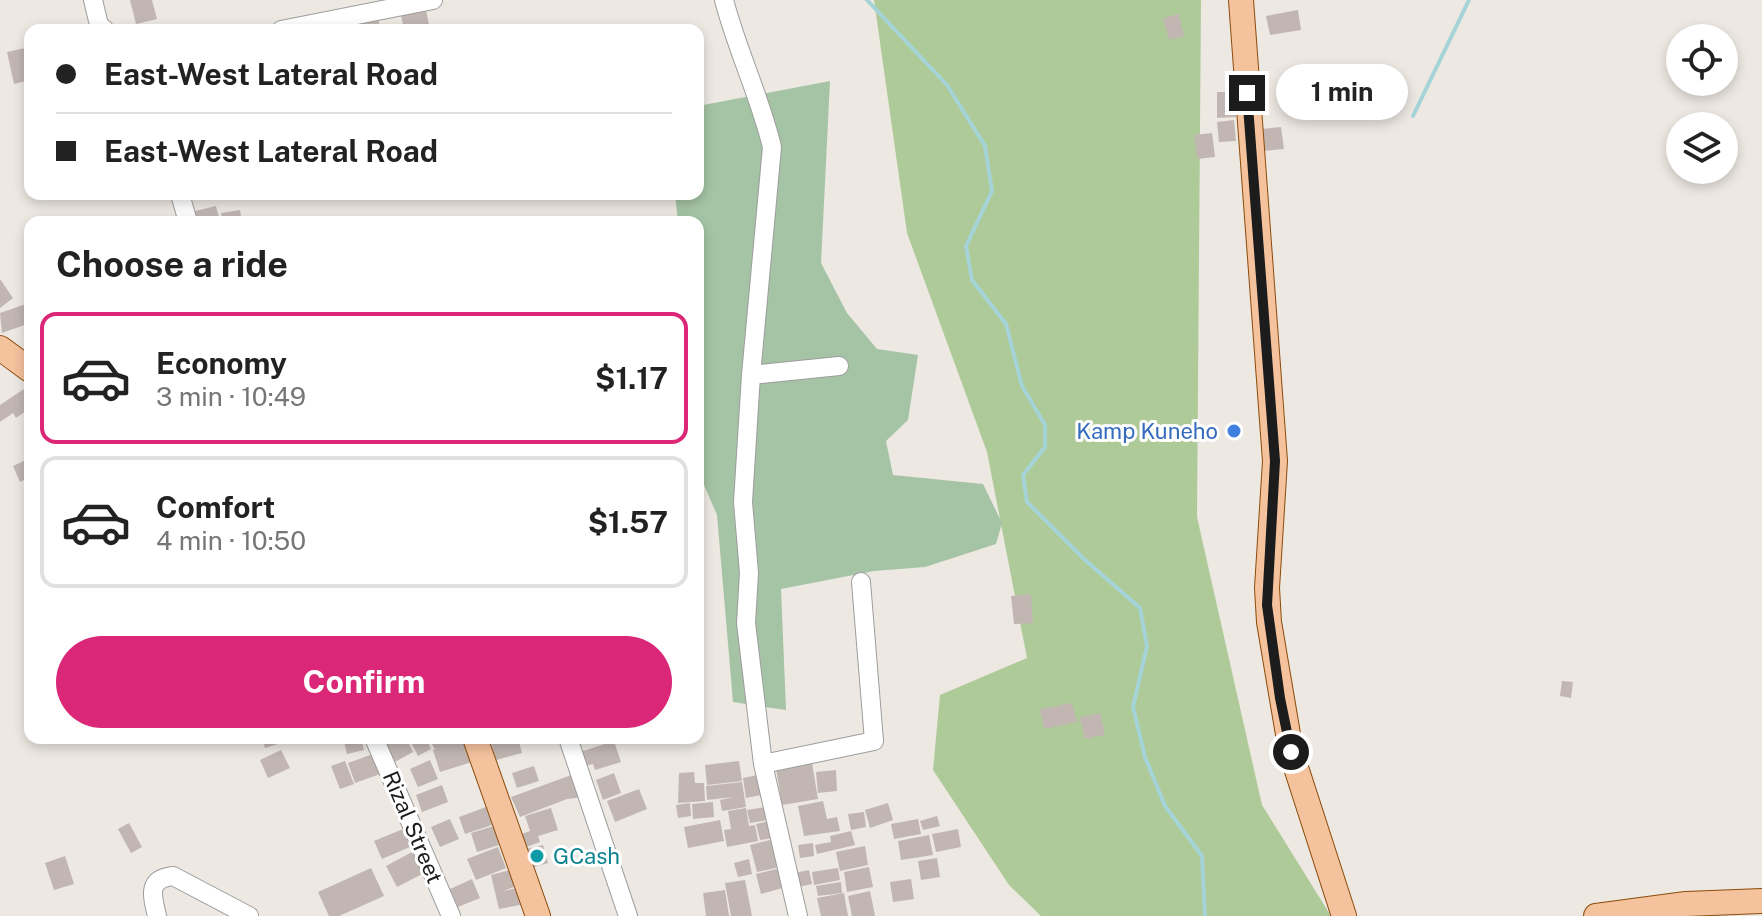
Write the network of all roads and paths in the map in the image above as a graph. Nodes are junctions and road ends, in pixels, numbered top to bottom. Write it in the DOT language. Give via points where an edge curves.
graph roads {
  1 [pos="93,0"];
  2 [pos="433,0"];
  3 [pos="724,0"];
  4 [pos="1241,0"];
  5 [pos="99,24"];
  6 [pos="311,24"];
  7 [pos="0,348"];
  8 [pos="24,366"];
  9 [pos="839,366"];
  10 [pos="751,375"];
  11 [pos="861,582"];
  12 [pos="377,744"];
  13 [pos="477,744"];
  14 [pos="570,744"];
  15 [pos="763,764"];
  16 [pos="1762,901"];
  17 [pos="157,916"];
  18 [pos="249,916"];
  19 [pos="451,916"];
  20 [pos="538,916"];
  21 [pos="628,916"];
  22 [pos="798,916"];
  23 [pos="1344,916"];
  24 [pos="1596,916"];
  1 -- 5 [label="street"];
  2 -- 6 [label="street"];
  3 -- 10 [label="street" via="772,147"];
  4 -- 23 [label="main road" via="1275,461 1269,622 1291,752"];
  7 -- 8 [label="main road"];
  9 -- 10 [label="street"];
  10 -- 15 [label="street" via="743,502 749,573 746,623"];
  11 -- 15 [label="street" via="874,741"];
  12 -- 19 [label="street, Rizal Street"];
  13 -- 20 [label="main road"];
  14 -- 21 [label="street"];
  15 -- 22 [label="street"];
  16 -- 24 [label="main road"];
  17 -- 18 [label="street" via="154,885 161,877 173,876"];
}
